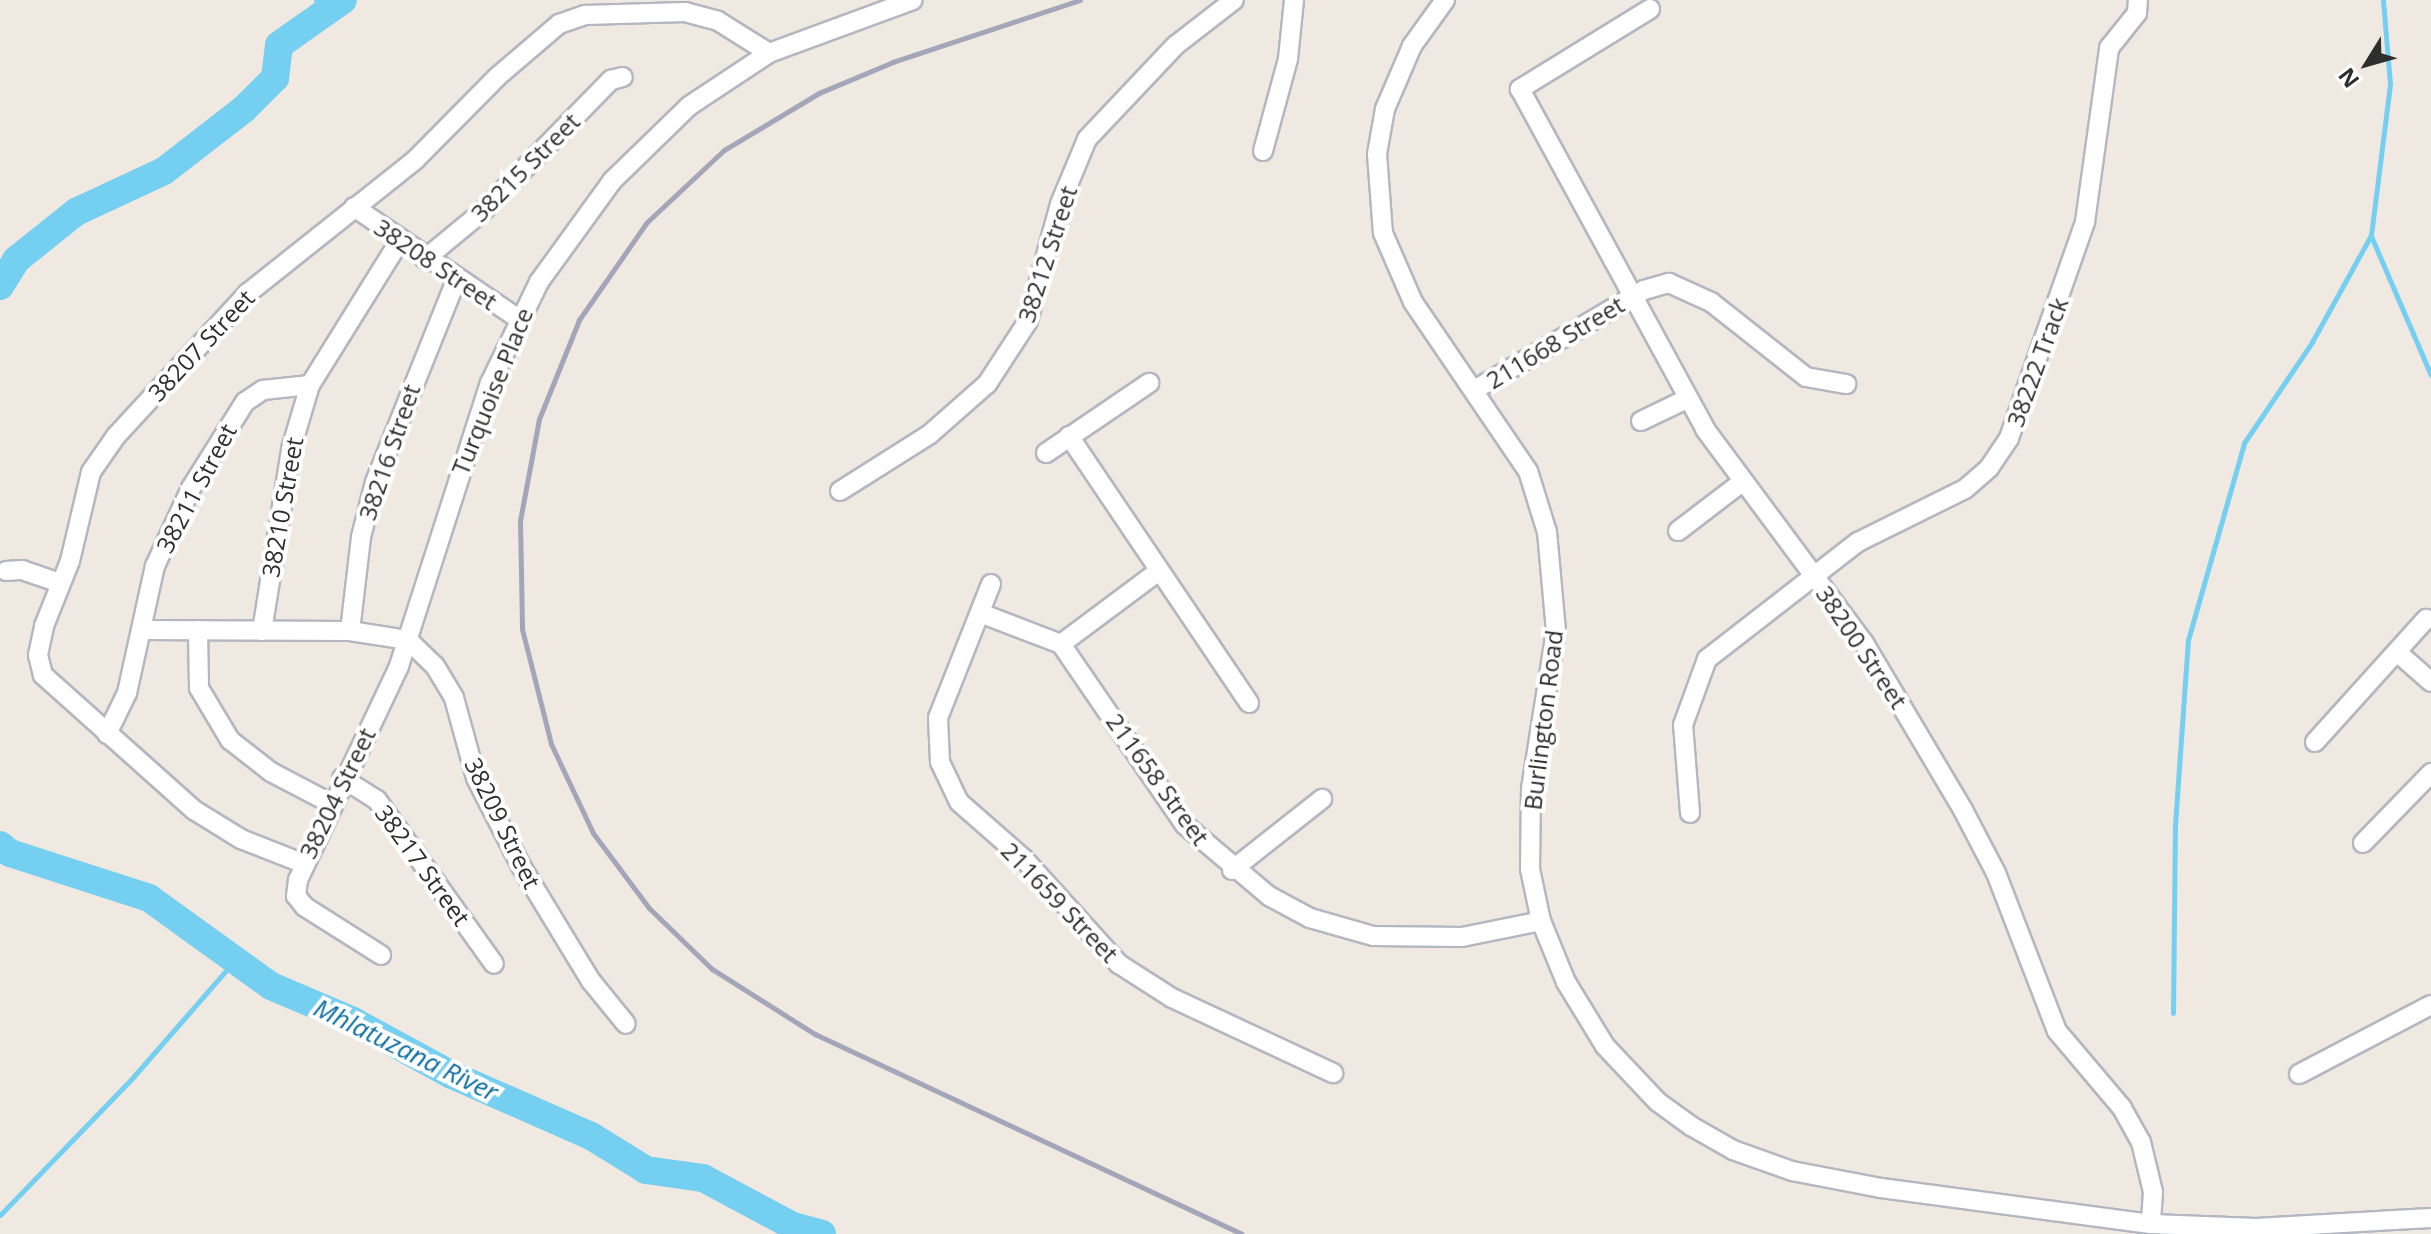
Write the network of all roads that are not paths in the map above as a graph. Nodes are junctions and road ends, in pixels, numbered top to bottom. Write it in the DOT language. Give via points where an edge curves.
graph roads {
  1 [pos="913,0"];
  2 [pos="1234,0"];
  3 [pos="1294,0"];
  4 [pos="1445,0"];
  5 [pos="2138,0"];
  6 [pos="884,4"];
  7 [pos="707,8"];
  8 [pos="1650,9"];
  9 [pos="769,53"];
  10 [pos="623,77"];
  11 [pos="1263,151"];
  12 [pos="354,207"];
  13 [pos="399,242"];
  14 [pos="425,259"];
  15 [pos="456,281"];
  16 [pos="1633,295"];
  17 [pos="519,319"];
  18 [pos="1149,383"];
  19 [pos="1846,384"];
  20 [pos="310,385"];
  21 [pos="1476,389"];
  22 [pos="1687,399"];
  23 [pos="1641,421"];
  24 [pos="1069,436"];
  25 [pos="1046,453"];
  26 [pos="1742,482"];
  27 [pos="840,491"];
  28 [pos="1678,531"];
  29 [pos="6,571"];
  30 [pos="1159,571"];
  31 [pos="1813,576"];
  32 [pos="60,583"];
  33 [pos="991,584"];
  34 [pos="980,613"];
  35 [pos="2426,619"];
  36 [pos="143,630"];
  37 [pos="198,630"];
  38 [pos="262,631"];
  39 [pos="350,631"];
  40 [pos="408,640"];
  41 [pos="1061,644"];
  42 [pos="2397,652"];
  43 [pos="2431,682"];
  44 [pos="1249,703"];
  45 [pos="107,734"];
  46 [pos="2315,742"];
  47 [pos="2431,774"];
  48 [pos="342,778"];
  49 [pos="1322,799"];
  50 [pos="330,803"];
  51 [pos="1690,813"];
  52 [pos="2363,843"];
  53 [pos="302,863"];
  54 [pos="1232,870"];
  55 [pos="1541,921"];
  56 [pos="381,955"];
  57 [pos="494,964"];
  58 [pos="2431,1005"];
  59 [pos="626,1024"];
  60 [pos="1333,1073"];
  61 [pos="2299,1074"];
  62 [pos="2431,1218"];
  63 [pos="2151,1224"];
  64 [pos="2343,1229"];
  1 -- 6 [label="street, Turquoise Place"];
  2 -- 27 [label="street, 38212 Street" via="1180,41 1087,139 1060,204 1028,321 987,384 930,434"];
  3 -- 11 [label="street" via="1290,46"];
  4 -- 21 [label="street, Burlington Road" via="1396,78 1385,109 1376,184 1383,233 1395,266 1413,302"];
  5 -- 31 [label="street, 38222 Track" via="2137,13 2109,48 2085,222 2009,438 1989,468 1965,489 1858,542"];
  6 -- 9 [label="street, Turquoise Place"];
  7 -- 9 [label="street, 38207 Street"];
  7 -- 12 [label="street, 38207 Street" via="568,19 497,77 415,160"];
  8 -- 16 [label="street, 38200 Street" via="1520,89"];
  9 -- 17 [label="street, Turquoise Place" via="689,106 612,181 562,246"];
  10 -- 14 [label="street, 38215 Street" via="611,80 482,212"];
  12 -- 13 [label="street, 38208 Street"];
  12 -- 32 [label="street, 38207 Street" via="248,293 107,447 84,487 70,561"];
  13 -- 14 [label="street, 38208 Street"];
  13 -- 20 [label="street, 38210 Street"];
  14 -- 15 [label="street, 38208 Street"];
  15 -- 17 [label="street, 38208 Street"];
  15 -- 39 [label="street, 38216 Street" via="375,482 361,537"];
  16 -- 19 [label="street, 211668 Street" via="1656,284 1688,289 1806,377"];
  16 -- 21 [label="street, 211668 Street"];
  16 -- 22 [label="street, 38200 Street"];
  17 -- 40 [label="street, Turquoise Place" via="447,506"];
  18 -- 24 [label="street"];
  20 -- 36 [label="street, 38211 Street" via="263,390 231,420 170,526 150,583"];
  20 -- 38 [label="street, 38210 Street" via="291,449"];
  21 -- 55 [label="street, Burlington Road" via="1528,471 1547,532 1556,587 1553,659 1531,789 1530,869"];
  22 -- 23 [label="street"];
  22 -- 26 [label="street, 38200 Street"];
  24 -- 25 [label="street"];
  24 -- 30 [label="street"];
  26 -- 28 [label="street"];
  26 -- 31 [label="street, 38200 Street"];
  29 -- 32 [label="street" via="22,570"];
  30 -- 41 [label="street"];
  30 -- 44 [label="street"];
  31 -- 51 [label="street, 38222 Track" via="1707,659 1683,725"];
  31 -- 63 [label="street, 38200 Street" via="1892,687 1963,810 1996,873 2057,1031 2133,1124 2153,1192"];
  32 -- 45 [label="street, 38207 Street" via="44,626 40,666 49,684"];
  33 -- 34 [label="street, 211659 Street"];
  34 -- 41 [label="street"];
  34 -- 60 [label="street, 211659 Street" via="938,718 940,762 959,802 1024,859 1119,964 1186,1006"];
  35 -- 42 [label="street"];
  36 -- 37 [label="street"];
  36 -- 45 [label="street, 38211 Street" via="121,709"];
  37 -- 38 [label="street"];
  37 -- 50 [label="street" via="199,688 230,740 259,764"];
  38 -- 39 [label="street"];
  39 -- 40 [label="street"];
  40 -- 48 [label="street, 38204 Street"];
  40 -- 59 [label="street, 38209 Street" via="447,684 476,778 528,878 591,981"];
  41 -- 54 [label="street, 211658 Street" via="1185,825"];
  42 -- 43 [label="street"];
  42 -- 46 [label="street"];
  45 -- 53 [label="street, 38207 Street" via="219,828"];
  47 -- 52 [label="street"];
  48 -- 50 [label="street, 38204 Street"];
  48 -- 57 [label="street, 38217 Street" via="377,800"];
  49 -- 54 [label="street"];
  50 -- 53 [label="street, 38204 Street"];
  53 -- 56 [label="street, 38204 Street" via="299,901"];
  54 -- 55 [label="street, 211658 Street" via="1310,918 1373,936 1462,937"];
  55 -- 63 [label="street, Burlington Road" via="1566,982 1605,1046 1658,1102 1733,1150 1792,1171 1881,1188"];
  58 -- 61 [label="street"];
  62 -- 64 [label="street, Burlington Road"];
  63 -- 64 [label="street, Burlington Road"];
}
